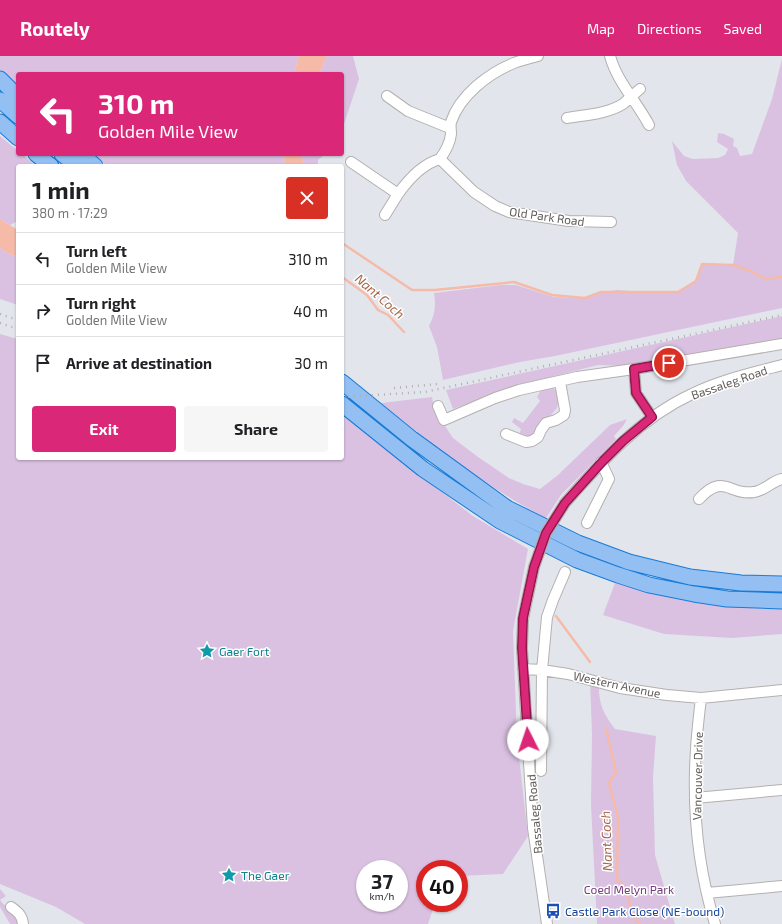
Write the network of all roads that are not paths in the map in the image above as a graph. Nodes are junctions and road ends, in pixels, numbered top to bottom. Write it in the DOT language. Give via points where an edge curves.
graph roads {
  1 [pos="538,56"];
  2 [pos="610,56"];
  3 [pos="514,59"];
  4 [pos="0,79"];
  5 [pos="640,89"];
  6 [pos="16,95"];
  7 [pos="387,96"];
  8 [pos="631,96"];
  9 [pos="0,100"];
  10 [pos="16,114"];
  11 [pos="567,118"];
  12 [pos="0,124"];
  13 [pos="649,125"];
  14 [pos="450,128"];
  15 [pos="16,137"];
  16 [pos="38,156"];
  17 [pos="64,156"];
  18 [pos="83,156"];
  19 [pos="440,159"];
  20 [pos="351,162"];
  21 [pos="48,164"];
  22 [pos="74,164"];
  23 [pos="93,164"];
  24 [pos="398,194"];
  25 [pos="385,215"];
  26 [pos="611,222"];
  27 [pos="782,344"];
  28 [pos="782,365"];
  29 [pos="634,369"];
  30 [pos="560,382"];
  31 [pos="344,384"];
  32 [pos="344,406"];
  33 [pos="438,406"];
  34 [pos="652,417"];
  35 [pos="506,434"];
  36 [pos="602,462"];
  37 [pos="782,479"];
  38 [pos="699,499"];
  39 [pos="587,523"];
  40 [pos="565,572"];
  41 [pos="782,584"];
  42 [pos="782,601"];
  43 [pos="523,669"];
  44 [pos="542,670"];
  45 [pos="782,690"];
  46 [pos="701,698"];
  47 [pos="541,771"];
  48 [pos="782,790"];
  49 [pos="695,798"];
  50 [pos="782,886"];
  51 [pos="707,893"];
  52 [pos="11,907"];
  53 [pos="23,924"];
  54 [pos="547,924"];
  55 [pos="715,924"];
  1 -- 3 [label="street"];
  2 -- 8 [label="street" via="616,73"];
  3 -- 14 [label="street" via="477,86 460,106"];
  4 -- 6 [label="highway"];
  5 -- 8 [label="street"];
  7 -- 14 [label="street" via="408,111"];
  8 -- 11 [label="street" via="624,103 605,112"];
  8 -- 13 [label="street"];
  9 -- 10 [label="highway"];
  12 -- 15 [label="highway"];
  14 -- 19 [label="street" via="450,140"];
  16 -- 21 [label="highway"];
  17 -- 22 [label="highway"];
  18 -- 23 [label="highway"];
  19 -- 24 [label="street" via="421,170"];
  19 -- 26 [label="street, Old Park Road" via="474,192 509,212 569,221"];
  20 -- 24 [label="street"];
  24 -- 25 [label="street"];
  27 -- 29 [label="street"];
  28 -- 34 [label="street, Bassaleg Road" via="691,394"];
  29 -- 30 [label="street"];
  29 -- 34 [label="street" via="636,393"];
  30 -- 33 [label="street" via="519,390 444,420"];
  30 -- 35 [label="street" via="564,414 546,423 538,438 532,441 526,442"];
  31 -- 41 [label="highway" via="412,439 507,508 578,543 630,562 690,577 741,584"];
  32 -- 42 [label="highway" via="423,469 494,517 577,560 618,576 694,594 727,599"];
  34 -- 36 [label="street, Bassaleg Road"];
  36 -- 39 [label="street" via="609,479"];
  36 -- 43 [label="street, Bassaleg Road, bridge" via="565,503 546,533 534,567 523,618"];
  37 -- 38 [label="street" via="748,493 726,487 714,487"];
  40 -- 44 [label="street, Bassaleg Road" via="547,617"];
  43 -- 44 [label="street, Western Avenue"];
  43 -- 54 [label="street, Bassaleg Road" via="533,828"];
  44 -- 46 [label="street, Western Avenue" via="620,688"];
  44 -- 47 [label="street, Bassaleg Road"];
  45 -- 46 [label="street, Western Avenue"];
  46 -- 49 [label="street, Vancouver Drive"];
  48 -- 49 [label="street"];
  49 -- 51 [label="street, Vancouver Drive" via="698,842"];
  50 -- 51 [label="street"];
  51 -- 55 [label="street, Vancouver Drive"];
  52 -- 53 [label="street" via="20,913"];
}
